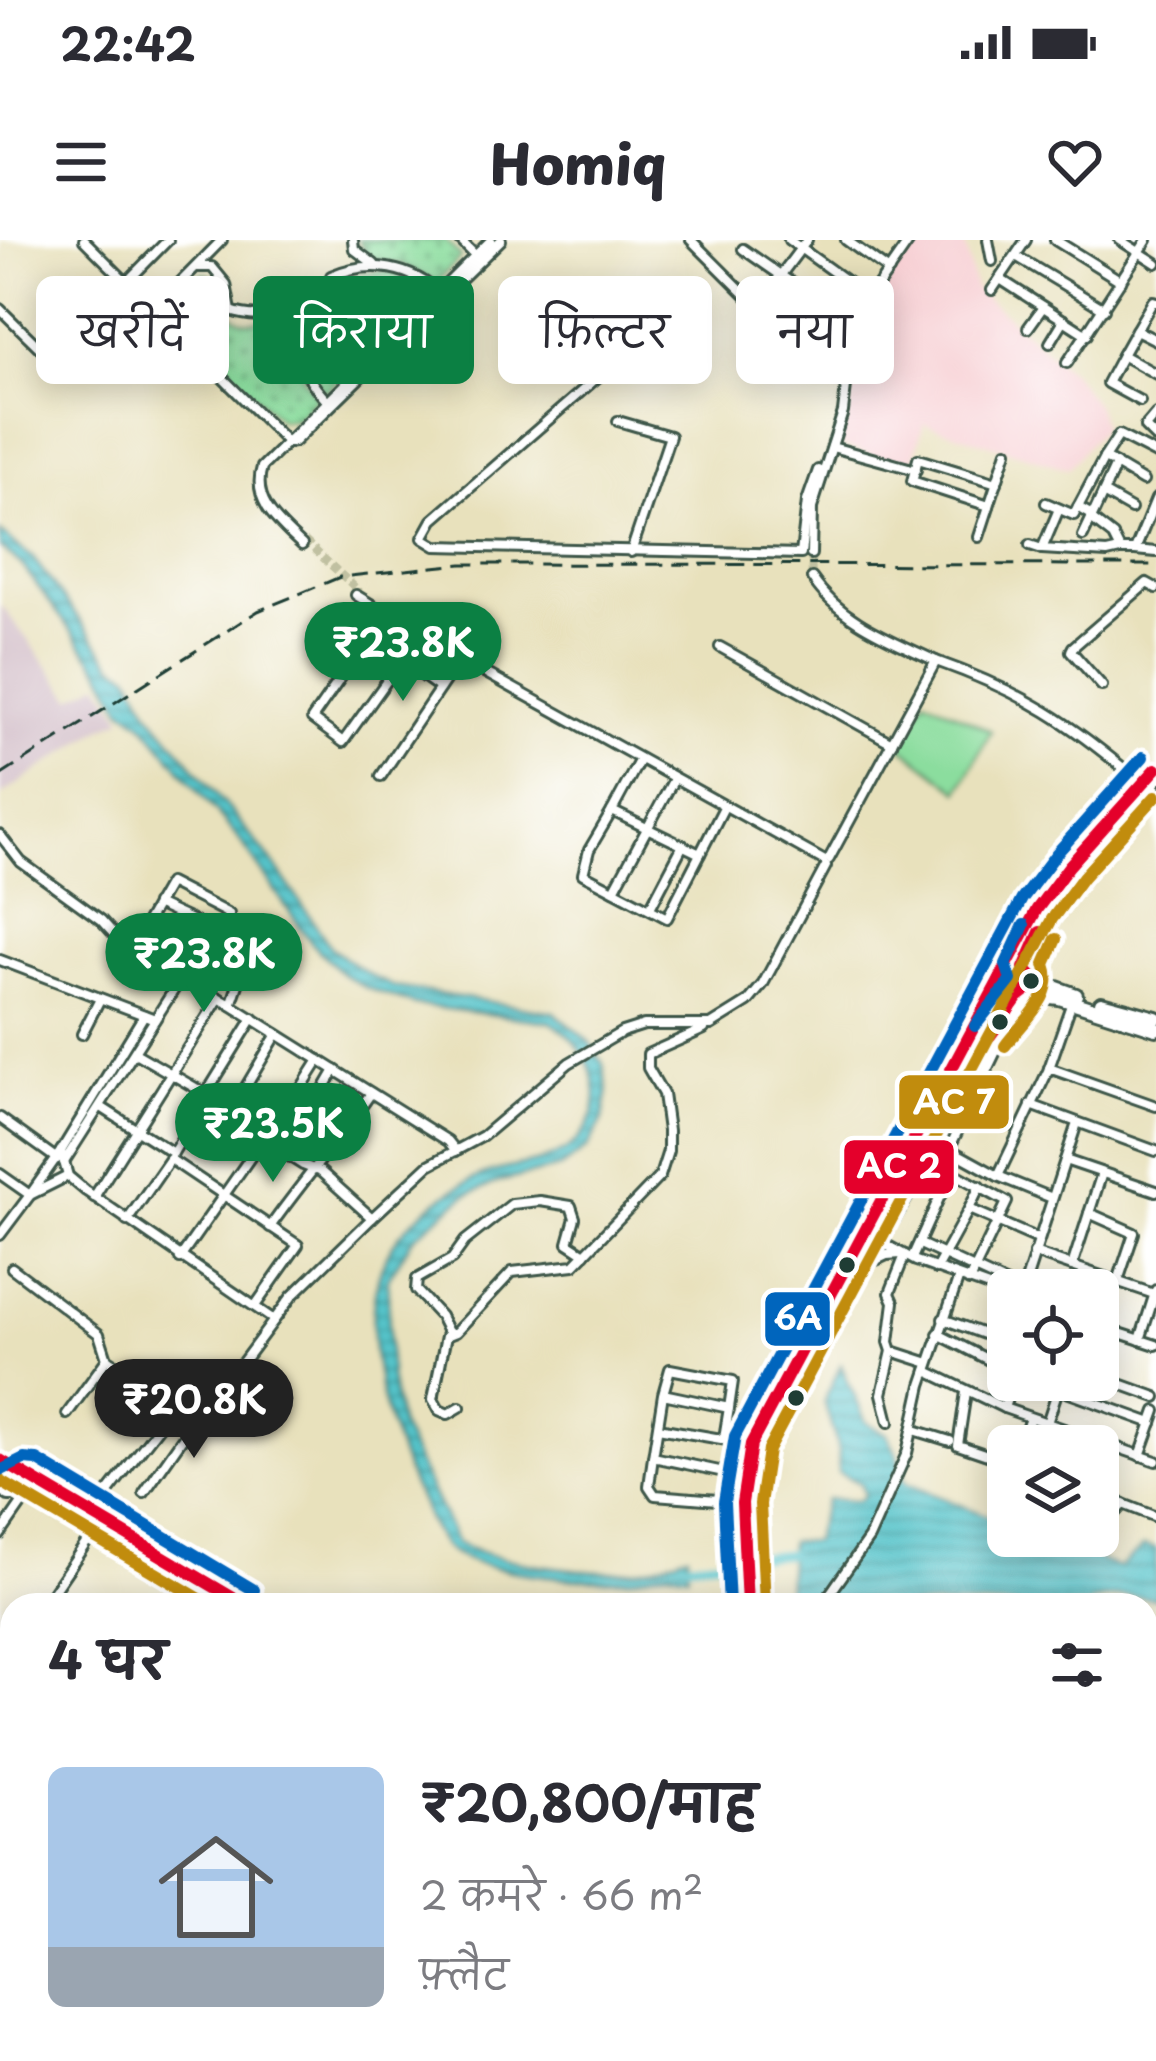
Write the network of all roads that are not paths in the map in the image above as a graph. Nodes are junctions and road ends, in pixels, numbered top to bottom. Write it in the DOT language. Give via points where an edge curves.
graph roads {
  1 [pos="84,240"];
  2 [pos="168,240"];
  3 [pos="222,240"];
  4 [pos="353,240"];
  5 [pos="460,240"];
  6 [pos="491,240"];
  7 [pos="501,240"];
  8 [pos="691,240"];
  9 [pos="789,240"];
  10 [pos="846,240"];
  11 [pos="988,240"];
  12 [pos="1026,240"];
  13 [pos="1055,240"];
  14 [pos="1120,240"];
  15 [pos="1148,240"];
  16 [pos="906,241"];
  17 [pos="804,244"];
  18 [pos="743,249"];
  19 [pos="1140,252"];
  20 [pos="1016,256"];
  21 [pos="478,258"];
  22 [pos="992,261"];
  23 [pos="1156,263"];
  24 [pos="198,267"];
  25 [pos="381,267"];
  26 [pos="889,271"];
  27 [pos="123,276"];
  28 [pos="133,276"];
  29 [pos="189,276"];
  30 [pos="331,276"];
  31 [pos="412,276"];
  32 [pos="460,276"];
  33 [pos="781,276"];
  34 [pos="843,276"];
  35 [pos="885,276"];
  36 [pos="1000,279"];
  37 [pos="1121,281"];
  38 [pos="992,290"];
  39 [pos="1155,299"];
  40 [pos="1043,307"];
  41 [pos="0,309"];
  42 [pos="1104,309"];
  43 [pos="253,316"];
  44 [pos="1064,320"];
  45 [pos="1028,328"];
  46 [pos="1136,330"];
  47 [pos="1088,335"];
  48 [pos="1156,340"];
  49 [pos="1050,343"];
  50 [pos="36,344"];
  51 [pos="1122,355"];
  52 [pos="1067,363"];
  53 [pos="1156,374"];
  54 [pos="229,383"];
  55 [pos="312,384"];
  56 [pos="350,384"];
  57 [pos="590,384"];
  58 [pos="1140,401"];
  59 [pos="330,403"];
  60 [pos="1156,414"];
  61 [pos="618,421"];
  62 [pos="1156,438"];
  63 [pos="287,442"];
  64 [pos="832,447"];
  65 [pos="1007,451"];
  66 [pos="1156,454"];
  67 [pos="1104,458"];
  68 [pos="1117,465"];
  69 [pos="818,470"];
  70 [pos="914,472"];
  71 [pos="1143,481"];
  72 [pos="997,484"];
  73 [pos="1103,493"];
  74 [pos="1156,499"];
  75 [pos="1046,503"];
  76 [pos="989,506"];
  77 [pos="1078,507"];
  78 [pos="1059,508"];
  79 [pos="1131,509"];
  80 [pos="1091,517"];
  81 [pos="1083,536"];
  82 [pos="980,537"];
  83 [pos="303,543"];
  84 [pos="1030,545"];
  85 [pos="1042,549"];
  86 [pos="1120,550"];
  87 [pos="1135,550"];
  88 [pos="631,552"];
  89 [pos="1156,552"];
  90 [pos="811,554"];
  91 [pos="812,578"];
  92 [pos="1156,588"];
  93 [pos="358,594"];
  94 [pos="720,647"];
  95 [pos="461,657"];
  96 [pos="936,661"];
  97 [pos="401,662"];
  98 [pos="1102,686"];
  99 [pos="440,688"];
  100 [pos="892,743"];
  101 [pos="640,759"];
  102 [pos="1156,769"];
  103 [pos="381,776"];
  104 [pos="674,779"];
  105 [pos="1153,787"];
  106 [pos="724,807"];
  107 [pos="612,811"];
  108 [pos="648,828"];
  109 [pos="0,835"];
  110 [pos="683,845"];
  111 [pos="700,854"];
  112 [pos="826,862"];
  113 [pos="614,890"];
  114 [pos="156,904"];
  115 [pos="650,908"];
  116 [pos="146,923"];
  117 [pos="219,933"];
  118 [pos="134,950"];
  119 [pos="208,956"];
  120 [pos="0,959"];
  121 [pos="1008,967"];
  122 [pos="1028,973"];
  123 [pos="182,977"];
  124 [pos="999,982"];
  125 [pos="1027,995"];
  126 [pos="219,998"];
  127 [pos="100,999"];
  128 [pos="1072,1002"];
  129 [pos="231,1005"];
  130 [pos="144,1015"];
  131 [pos="253,1018"];
  132 [pos="1156,1018"];
  133 [pos="155,1019"];
  134 [pos="711,1025"];
  135 [pos="1156,1029"];
  136 [pos="82,1034"];
  137 [pos="278,1034"];
  138 [pos="135,1053"];
  139 [pos="319,1060"];
  140 [pos="1049,1068"];
  141 [pos="334,1070"];
  142 [pos="171,1074"];
  143 [pos="370,1093"];
  144 [pos="206,1095"];
  145 [pos="1031,1105"];
  146 [pos="1156,1106"];
  147 [pos="101,1107"];
  148 [pos="289,1109"];
  149 [pos="228,1117"];
  150 [pos="0,1118"];
  151 [pos="1077,1123"];
  152 [pos="136,1130"];
  153 [pos="263,1139"];
  154 [pos="456,1150"];
  155 [pos="1156,1151"];
  156 [pos="286,1154"];
  157 [pos="171,1156"];
  158 [pos="958,1156"];
  159 [pos="61,1157"];
  160 [pos="1065,1160"];
  161 [pos="311,1168"];
  162 [pos="952,1172"];
  163 [pos="46,1173"];
  164 [pos="1102,1173"];
  165 [pos="0,1174"];
  166 [pos="68,1176"];
  167 [pos="998,1176"];
  168 [pos="1016,1184"];
  169 [pos="46,1186"];
  170 [pos="980,1186"];
  171 [pos="1156,1191"];
  172 [pos="30,1195"];
  173 [pos="225,1195"];
  174 [pos="94,1197"];
  175 [pos="1052,1198"];
  176 [pos="1007,1202"];
  177 [pos="969,1209"];
  178 [pos="1089,1213"];
  179 [pos="372,1219"];
  180 [pos="127,1221"];
  181 [pos="998,1222"];
  182 [pos="270,1226"];
  183 [pos="0,1235"];
  184 [pos="872,1237"];
  185 [pos="1039,1240"];
  186 [pos="920,1244"];
  187 [pos="1034,1253"];
  188 [pos="580,1255"];
  189 [pos="944,1255"];
  190 [pos="906,1256"];
  191 [pos="180,1258"];
  192 [pos="1072,1266"];
  193 [pos="12,1268"];
  194 [pos="856,1268"];
  195 [pos="936,1269"];
  196 [pos="1029,1269"];
  197 [pos="1081,1269"];
  198 [pos="976,1270"];
  199 [pos="987,1275"];
  200 [pos="1119,1278"];
  201 [pos="964,1279"];
  202 [pos="1119,1281"];
  203 [pos="987,1287"];
  204 [pos="1155,1292"];
  205 [pos="254,1306"];
  206 [pos="943,1319"];
  207 [pos="274,1320"];
  208 [pos="1119,1333"];
  209 [pos="449,1334"];
  210 [pos="938,1334"];
  211 [pos="987,1335"];
  212 [pos="1140,1340"];
  213 [pos="1156,1345"];
  214 [pos="892,1351"];
  215 [pos="107,1359"];
  216 [pos="987,1359"];
  217 [pos="928,1367"];
  218 [pos="1119,1384"];
  219 [pos="966,1392"];
  220 [pos="663,1394"];
  221 [pos="1156,1397"];
  222 [pos="1006,1401"];
  223 [pos="1054,1401"];
  224 [pos="1100,1401"];
  225 [pos="207,1403"];
  226 [pos="460,1407"];
  227 [pos="184,1408"];
  228 [pos="729,1408"];
  229 [pos="1004,1408"];
  230 [pos="1156,1411"];
  231 [pos="67,1414"];
  232 [pos="1030,1418"];
  233 [pos="889,1423"];
  234 [pos="1152,1423"];
  235 [pos="1047,1424"];
  236 [pos="1028,1425"];
  237 [pos="1050,1425"];
  238 [pos="658,1428"];
  239 [pos="914,1430"];
  240 [pos="724,1438"];
  241 [pos="950,1442"];
  242 [pos="752,1444"];
  243 [pos="1119,1449"];
  244 [pos="987,1455"];
  245 [pos="1140,1456"];
  246 [pos="653,1457"];
  247 [pos="0,1460"];
  248 [pos="1156,1461"];
  249 [pos="749,1476"];
  250 [pos="32,1478"];
  251 [pos="58,1493"];
  252 [pos="144,1493"];
  253 [pos="3,1495"];
  254 [pos="27,1496"];
  255 [pos="742,1502"];
  256 [pos="1119,1502"];
  257 [pos="1123,1504"];
  258 [pos="1119,1508"];
  259 [pos="97,1516"];
  260 [pos="1156,1517"];
  261 [pos="0,1535"];
  262 [pos="747,1546"];
  263 [pos="53,1593"];
  264 [pos="225,1593"];
  265 [pos="751,1593"];
  266 [pos="830,1593"];
  1 -- 27 [label="street"];
  2 -- 28 [label="street"];
  3 -- 24 [label="street"];
  4 -- 25 [label="street"];
  5 -- 21 [label="street"];
  6 -- 21 [label="street"];
  7 -- 21 [label="street"];
  8 -- 64 [label="street" via="772,320 842,369 848,388"];
  9 -- 17 [label="street"];
  10 -- 26 [label="street"];
  11 -- 22 [label="street"];
  12 -- 20 [label="street"];
  13 -- 37 [label="street"];
  14 -- 19 [label="street"];
  15 -- 19 [label="street"];
  16 -- 26 [label="street"];
  17 -- 33 [label="street"];
  17 -- 34 [label="street"];
  18 -- 33 [label="street"];
  19 -- 23 [label="street"];
  19 -- 37 [label="street"];
  20 -- 36 [label="street"];
  20 -- 42 [label="street"];
  21 -- 32 [label="street"];
  24 -- 29 [label="street"];
  24 -- 43 [label="street" via="217,270 231,311"];
  25 -- 30 [label="street"];
  25 -- 31 [label="street"];
  26 -- 35 [label="street"];
  36 -- 38 [label="street"];
  36 -- 40 [label="street"];
  37 -- 42 [label="street"];
  39 -- 46 [label="street"];
  40 -- 44 [label="street"];
  40 -- 45 [label="street"];
  41 -- 50 [label="street"];
  42 -- 47 [label="street"];
  44 -- 47 [label="street"];
  44 -- 49 [label="street"];
  46 -- 48 [label="street"];
  46 -- 51 [label="street"];
  47 -- 52 [label="street"];
  51 -- 53 [label="street"];
  51 -- 58 [label="street" via="1104,388"];
  54 -- 63 [label="street"];
  55 -- 59 [label="street"];
  56 -- 59 [label="street"];
  57 -- 88 [label="street" via="433,520 423,538 436,546"];
  59 -- 63 [label="street"];
  60 -- 62 [label="street" via="1145,427"];
  61 -- 88 [label="street" via="670,436"];
  63 -- 83 [label="street" via="262,466 263,484 273,511"];
  64 -- 70 [label="street"];
  64 -- 90 [label="street" via="812,508"];
  65 -- 72 [label="street"];
  66 -- 67 [label="street" via="1118,435"];
  67 -- 68 [label="street"];
  67 -- 77 [label="street"];
  68 -- 71 [label="street"];
  68 -- 73 [label="street"];
  69 -- 88 [label="street" via="801,554"];
  70 -- 72 [label="street" via="918,459"];
  70 -- 76 [label="street" via="912,481"];
  72 -- 76 [label="street"];
  73 -- 79 [label="street"];
  73 -- 80 [label="street"];
  74 -- 87 [label="street"];
  75 -- 78 [label="street"];
  76 -- 82 [label="street"];
  77 -- 78 [label="street" via="1074,515"];
  77 -- 80 [label="street"];
  78 -- 85 [label="street"];
  80 -- 81 [label="street"];
  80 -- 86 [label="street"];
  84 -- 85 [label="street"];
  85 -- 86 [label="street"];
  86 -- 87 [label="street"];
  87 -- 89 [label="street"];
  91 -- 96 [label="street" via="847,616"];
  92 -- 98 [label="street" via="1147,583 1072,646"];
  93 -- 95 [label="street"];
  94 -- 100 [label="street"];
  95 -- 99 [label="street"];
  95 -- 101 [label="street"];
  96 -- 100 [label="street"];
  96 -- 105 [label="street" via="1004,685 1060,717"];
  97 -- 97 [label="street" via="365,643 317,719 344,742"];
  97 -- 99 [label="street"];
  99 -- 103 [label="street"];
  100 -- 112 [label="street"];
  101 -- 104 [label="street"];
  101 -- 107 [label="street"];
  102 -- 105 [label="main road"];
  104 -- 106 [label="street"];
  104 -- 108 [label="street"];
  105 -- 121 [label="main road" via="1053,885"];
  105 -- 122 [label="main road, bridge" via="1049,915"];
  105 -- 249 [label="main road, bridge" via="1042,913"];
  106 -- 111 [label="street"];
  106 -- 112 [label="street"];
  107 -- 108 [label="street"];
  107 -- 113 [label="street" via="583,874"];
  108 -- 110 [label="street"];
  108 -- 113 [label="street"];
  109 -- 118 [label="street" via="21,862"];
  110 -- 111 [label="street"];
  110 -- 115 [label="street"];
  111 -- 115 [label="street" via="667,918"];
  112 -- 134 [label="street" via="763,984"];
  113 -- 115 [label="street"];
  114 -- 116 [label="street"];
  114 -- 117 [label="street"];
  114 -- 117 [label="street" via="169,883 229,914"];
  116 -- 118 [label="street"];
  116 -- 119 [label="street"];
  117 -- 119 [label="street"];
  118 -- 123 [label="street"];
  119 -- 129 [label="street" via="242,973"];
  120 -- 127 [label="street"];
  121 -- 122 [label="main road"];
  121 -- 124 [label="main road"];
  122 -- 125 [label="main road"];
  122 -- 132 [label="main road"];
  123 -- 126 [label="street"];
  123 -- 133 [label="street"];
  124 -- 125 [label="main road" via="1004,995"];
  124 -- 184 [label="main road"];
  125 -- 128 [label="main road"];
  125 -- 158 [label="street" via="950,1139"];
  125 -- 184 [label="main road" via="976,1058 910,1189"];
  126 -- 129 [label="street"];
  126 -- 142 [label="street"];
  127 -- 130 [label="street"];
  127 -- 136 [label="street"];
  128 -- 135 [label="main road"];
  128 -- 140 [label="street"];
  129 -- 131 [label="street"];
  130 -- 133 [label="street"];
  130 -- 159 [label="street"];
  131 -- 137 [label="street"];
  131 -- 144 [label="street"];
  133 -- 138 [label="street"];
  134 -- 154 [label="street" via="622,1032"];
  134 -- 188 [label="street" via="648,1054 663,1094 666,1160 660,1176"];
  137 -- 139 [label="street"];
  137 -- 149 [label="street"];
  138 -- 142 [label="street"];
  138 -- 147 [label="street"];
  139 -- 141 [label="street"];
  139 -- 148 [label="street"];
  140 -- 145 [label="street"];
  140 -- 146 [label="street"];
  141 -- 143 [label="street"];
  141 -- 156 [label="street"];
  142 -- 144 [label="street"];
  142 -- 152 [label="street"];
  143 -- 154 [label="street"];
  143 -- 161 [label="street"];
  144 -- 149 [label="street"];
  144 -- 157 [label="street"];
  145 -- 151 [label="street"];
  145 -- 167 [label="street"];
  147 -- 152 [label="street"];
  147 -- 159 [label="street"];
  149 -- 153 [label="street"];
  150 -- 159 [label="street"];
  151 -- 155 [label="street"];
  151 -- 160 [label="street"];
  152 -- 157 [label="street"];
  152 -- 174 [label="street"];
  153 -- 156 [label="street"];
  153 -- 173 [label="street"];
  154 -- 179 [label="street"];
  156 -- 161 [label="street"];
  157 -- 173 [label="street"];
  157 -- 180 [label="street"];
  158 -- 162 [label="street"];
  158 -- 167 [label="street"];
  159 -- 163 [label="street"];
  159 -- 166 [label="street"];
  160 -- 164 [label="street"];
  160 -- 175 [label="street"];
  161 -- 179 [label="street"];
  161 -- 182 [label="street"];
  162 -- 170 [label="street"];
  162 -- 186 [label="street"];
  163 -- 169 [label="street"];
  163 -- 172 [label="street"];
  164 -- 171 [label="street"];
  164 -- 178 [label="street"];
  165 -- 172 [label="street"];
  166 -- 169 [label="street"];
  166 -- 174 [label="street"];
  167 -- 168 [label="street"];
  168 -- 175 [label="street"];
  168 -- 176 [label="street"];
  169 -- 172 [label="street"];
  170 -- 176 [label="street"];
  170 -- 177 [label="street"];
  172 -- 183 [label="street"];
  173 -- 182 [label="street"];
  173 -- 191 [label="street"];
  174 -- 180 [label="street"];
  175 -- 185 [label="street"];
  176 -- 181 [label="street"];
  177 -- 181 [label="street"];
  177 -- 189 [label="street"];
  178 -- 192 [label="street"];
  178 -- 200 [label="street" via="1134,1233"];
  179 -- 207 [label="street"];
  180 -- 191 [label="street"];
  181 -- 185 [label="street"];
  181 -- 198 [label="street"];
  182 -- 205 [label="street" via="298,1245"];
  184 -- 190 [label="street"];
  184 -- 194 [label="main road"];
  185 -- 187 [label="street"];
  186 -- 189 [label="street"];
  186 -- 190 [label="street"];
  187 -- 192 [label="street"];
  187 -- 196 [label="street"];
  188 -- 209 [label="street" via="566,1269 512,1272"];
  188 -- 209 [label="street" via="568,1243 571,1206 508,1206 417,1279"];
  189 -- 195 [label="street"];
  189 -- 198 [label="street"];
  190 -- 194 [label="street"];
  190 -- 195 [label="street"];
  190 -- 214 [label="street" via="890,1293"];
  191 -- 205 [label="street"];
  192 -- 197 [label="street"];
  193 -- 215 [label="street" via="99,1334"];
  194 -- 242 [label="main road"];
  194 -- 249 [label="main road" via="760,1473"];
  195 -- 201 [label="street"];
  198 -- 199 [label="street"];
  198 -- 201 [label="street"];
  201 -- 203 [label="street"];
  201 -- 206 [label="street"];
  202 -- 204 [label="street"];
  204 -- 212 [label="street"];
  205 -- 207 [label="street"];
  206 -- 210 [label="street"];
  206 -- 211 [label="street"];
  207 -- 225 [label="street"];
  208 -- 212 [label="street"];
  209 -- 226 [label="street" via="431,1393 439,1410"];
  210 -- 216 [label="street"];
  210 -- 217 [label="street"];
  212 -- 213 [label="street"];
  214 -- 217 [label="street"];
  214 -- 233 [label="street" via="883,1385"];
  215 -- 227 [label="street"];
  215 -- 231 [label="street"];
  217 -- 219 [label="street"];
  217 -- 239 [label="street"];
  218 -- 221 [label="street"];
  219 -- 229 [label="street"];
  219 -- 244 [label="street" via="958,1445"];
  220 -- 228 [label="street"];
  220 -- 228 [label="street" via="670,1369 730,1379"];
  220 -- 238 [label="street"];
  222 -- 229 [label="street"];
  223 -- 235 [label="street"];
  224 -- 234 [label="street"];
  225 -- 227 [label="street"];
  225 -- 252 [label="street"];
  227 -- 259 [label="street" via="165,1419"];
  228 -- 240 [label="street"];
  229 -- 232 [label="street"];
  230 -- 234 [label="street"];
  232 -- 235 [label="street"];
  232 -- 236 [label="street"];
  234 -- 245 [label="street"];
  235 -- 237 [label="street"];
  238 -- 240 [label="street"];
  238 -- 246 [label="street"];
  239 -- 241 [label="street"];
  239 -- 266 [label="street" via="869,1538"];
  240 -- 242 [label="street"];
  242 -- 249 [label="main road"];
  243 -- 245 [label="street"];
  245 -- 248 [label="street"];
  246 -- 249 [label="street"];
  246 -- 255 [label="street" via="655,1495"];
  247 -- 250 [label="main road"];
  249 -- 255 [label="main road"];
  249 -- 262 [label="main road"];
  250 -- 251 [label="main road"];
  250 -- 253 [label="main road"];
  251 -- 254 [label="main road"];
  251 -- 259 [label="main road"];
  253 -- 254 [label="main road"];
  254 -- 261 [label="street"];
  255 -- 262 [label="main road"];
  256 -- 257 [label="street"];
  257 -- 258 [label="street"];
  257 -- 260 [label="street"];
  259 -- 263 [label="street"];
  259 -- 264 [label="main road"];
  262 -- 265 [label="main road"];
}
